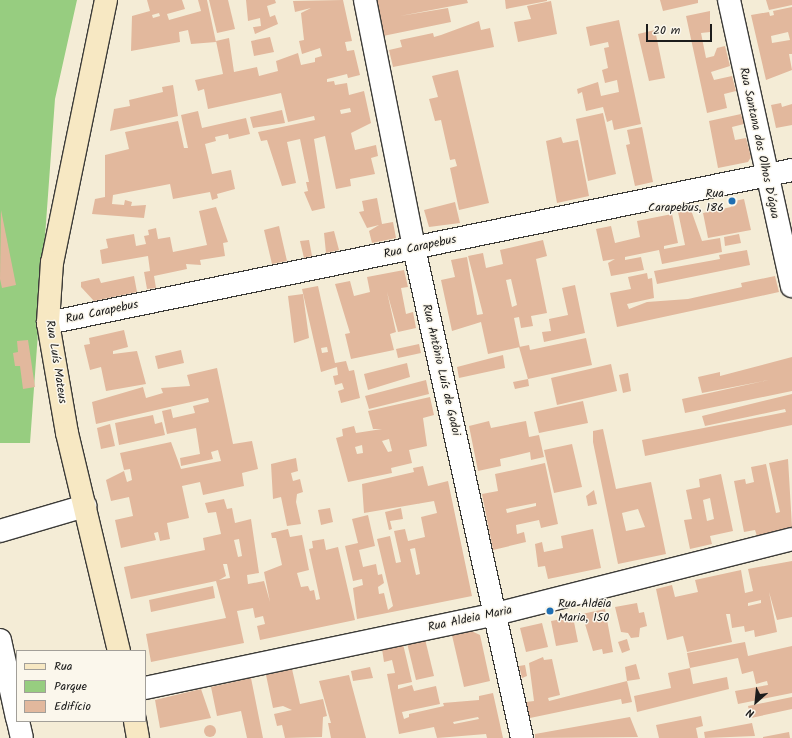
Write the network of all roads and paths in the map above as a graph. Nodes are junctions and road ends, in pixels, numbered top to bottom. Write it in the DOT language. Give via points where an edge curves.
graph roads {
  1 [pos="106,0"];
  2 [pos="365,0"];
  3 [pos="729,0"];
  4 [pos="792,170"];
  5 [pos="765,175"];
  6 [pos="414,248"];
  7 [pos="792,286"];
  8 [pos="48,323"];
  9 [pos="85,506"];
  10 [pos="0,531"];
  11 [pos="792,539"];
  12 [pos="496,614"];
  13 [pos="0,640"];
  14 [pos="119,650"];
  15 [pos="4,680"];
  16 [pos="146,688"];
  17 [pos="16,717"];
  18 [pos="18,722"];
  19 [pos="135,722"];
  20 [pos="22,738"];
  21 [pos="138,738"];
  22 [pos="522,738"];
  1 -- 8 [label="main road, Rua Luís Mateus" via="52,262"];
  2 -- 6 [label="street, Rua Antônio Luís de Godoi"];
  3 -- 5 [label="street, Rua Santana dos Olhos D'água"];
  4 -- 5 [label="street, Rua Carapebus"];
  5 -- 6 [label="street, Rua Carapebus"];
  5 -- 7 [label="street, Rua Santana dos Olhos D'água"];
  6 -- 8 [label="street, Rua Carapebus"];
  6 -- 12 [label="street, Rua Antônio Luís de Godoi"];
  8 -- 9 [label="main road, Rua Luís Mateus"];
  9 -- 10 [label="street"];
  9 -- 14 [label="main road, Rua Luís Mateus"];
  11 -- 12 [label="street, Rua Aldeia Maria"];
  12 -- 16 [label="street, Rua Aldeia Maria"];
  12 -- 22 [label="street, Rua Antônio Luís de Godoi"];
  13 -- 15 [label="street"];
  15 -- 17 [label="street"];
  18 -- 20 [label="street"];
  19 -- 21 [label="main road"];
}
